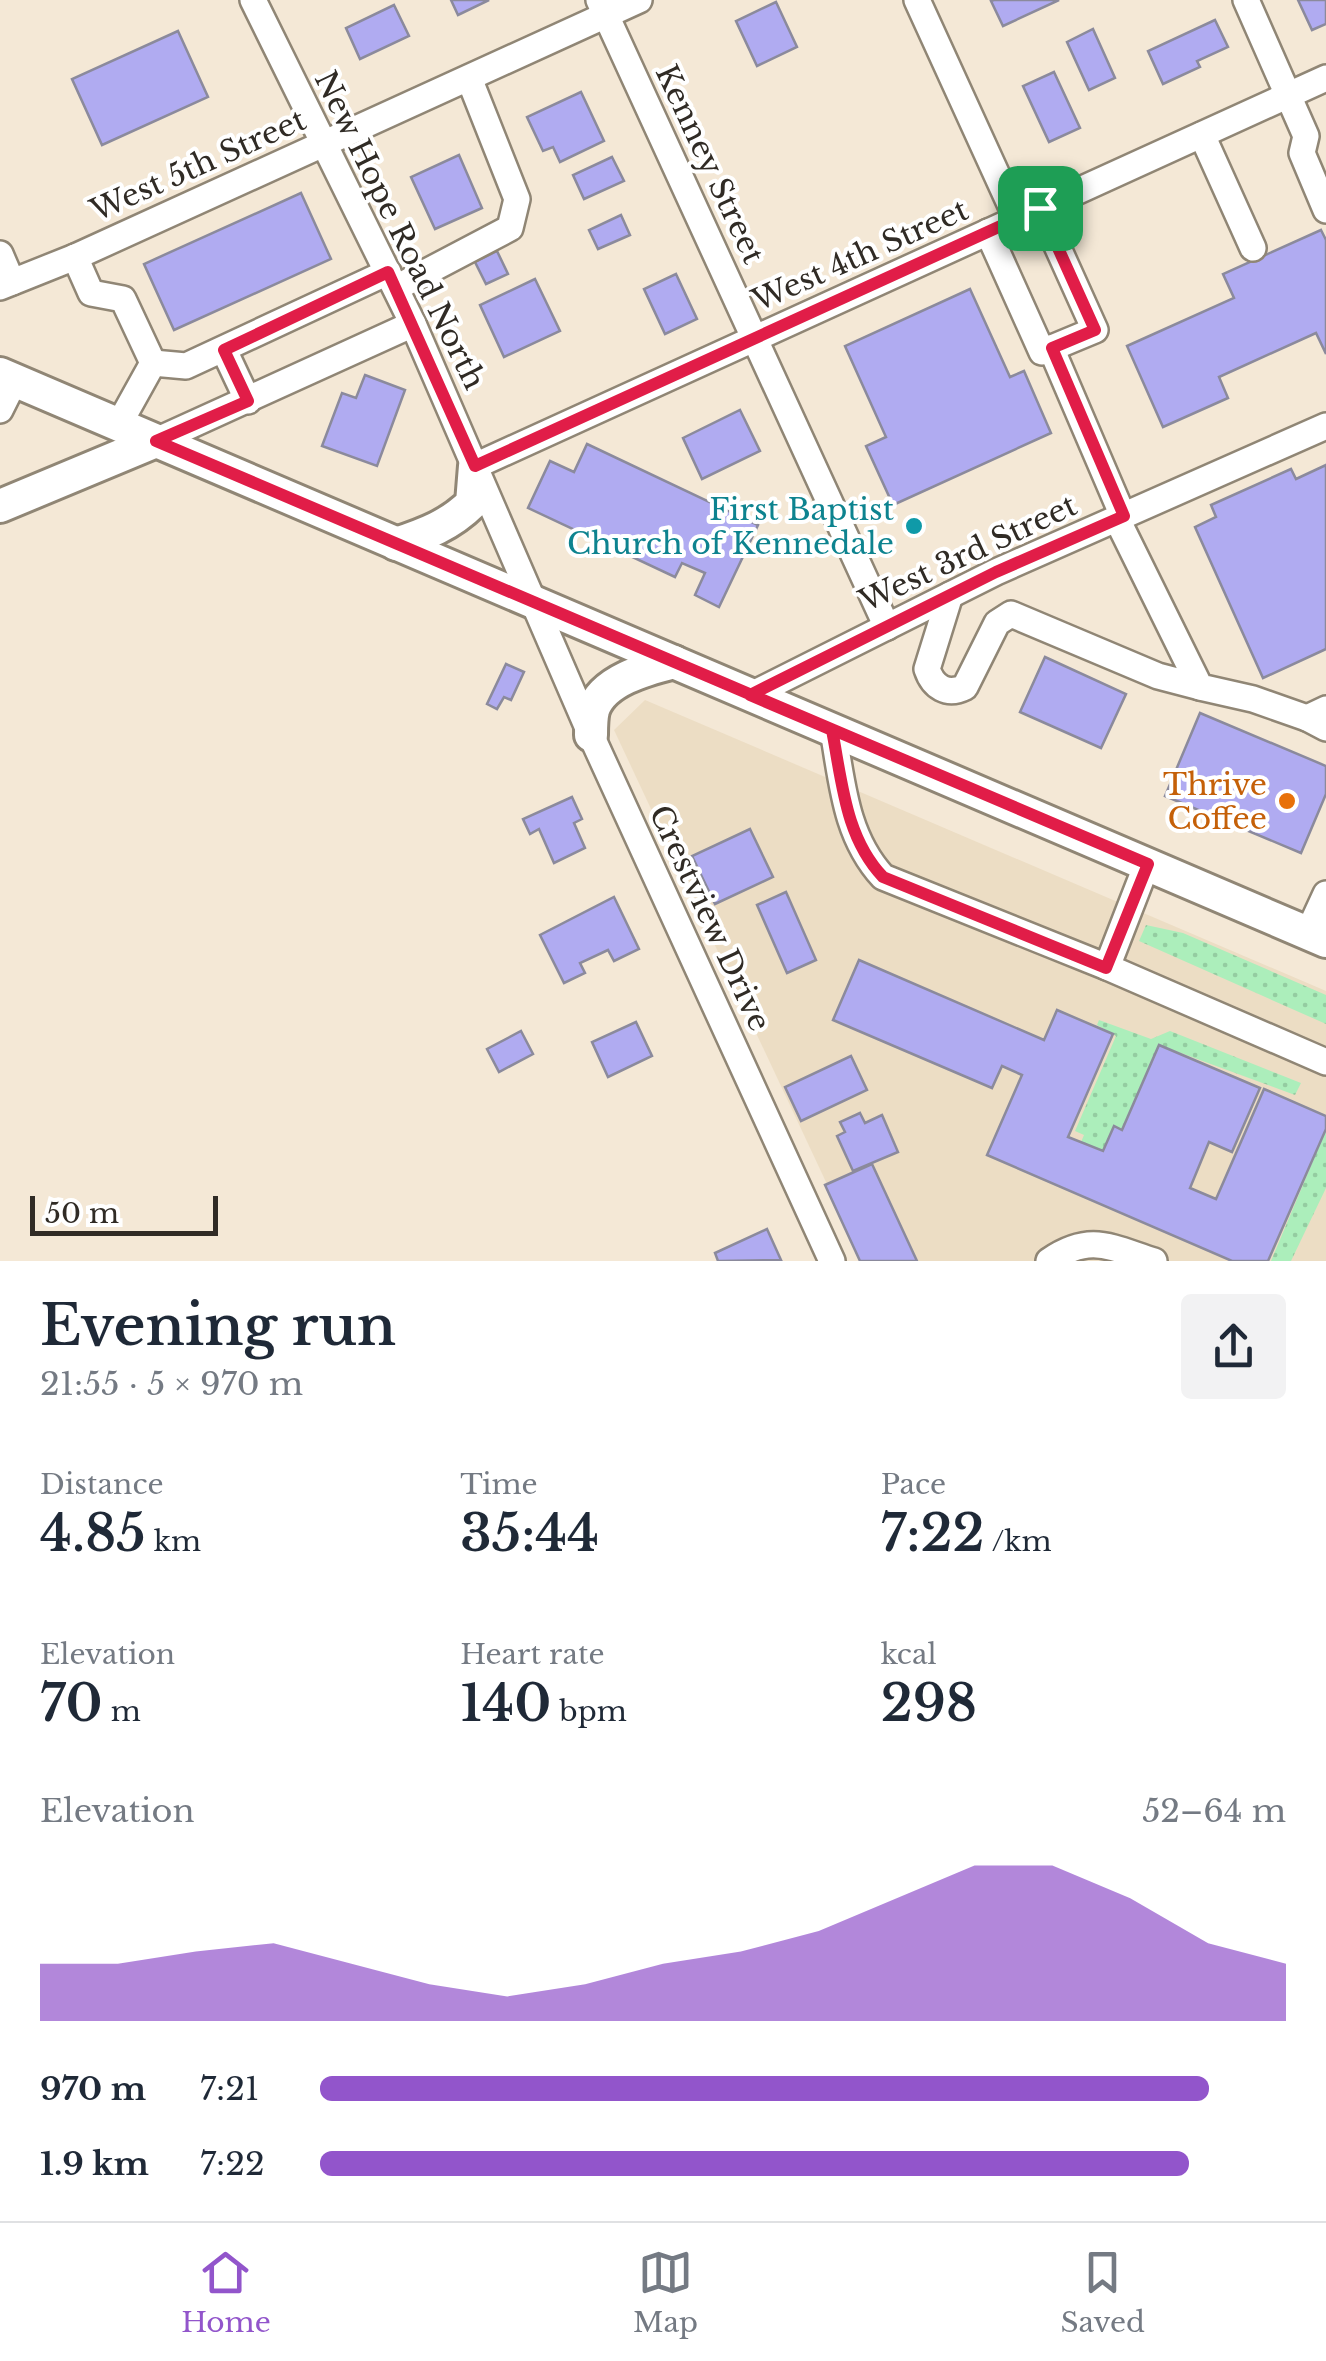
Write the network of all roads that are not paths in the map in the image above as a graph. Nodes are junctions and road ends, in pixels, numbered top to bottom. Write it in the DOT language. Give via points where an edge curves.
graph roads {
  1 [pos="253,0"];
  2 [pos="639,0"];
  3 [pos="917,0"];
  4 [pos="1246,0"];
  5 [pos="602,8"];
  6 [pos="469,78"];
  7 [pos="1326,78"];
  8 [pos="1287,96"];
  9 [pos="1202,135"];
  10 [pos="323,144"];
  11 [pos="1326,210"];
  12 [pos="1028,214"];
  13 [pos="988,232"];
  14 [pos="1252,248"];
  15 [pos="0,254"];
  16 [pos="75,257"];
  17 [pos="392,280"];
  18 [pos="6,284"];
  19 [pos="414,324"];
  20 [pos="754,338"];
  21 [pos="1052,348"];
  22 [pos="224,350"];
  23 [pos="153,362"];
  24 [pos="7,377"];
  25 [pos="248,401"];
  26 [pos="0,410"];
  27 [pos="118,426"];
  28 [pos="1326,426"];
  29 [pos="156,441"];
  30 [pos="475,466"];
  31 [pos="2,501"];
  32 [pos="1120,518"];
  33 [pos="396,544"];
  34 [pos="950,596"];
  35 [pos="532,601"];
  36 [pos="887,627"];
  37 [pos="674,662"];
  38 [pos="1200,687"];
  39 [pos="750,695"];
  40 [pos="1320,718"];
  41 [pos="832,730"];
  42 [pos="590,735"];
  43 [pos="1148,864"];
  44 [pos="1326,894"];
  45 [pos="1317,937"];
  46 [pos="1106,968"];
  47 [pos="1326,1062"];
  48 [pos="832,1261"];
  49 [pos="1049,1261"];
  50 [pos="1154,1261"];
  1 -- 10 [label="street, New Hope Road North"];
  2 -- 5 [label="street, West 5th Street"];
  3 -- 12 [label="street"];
  4 -- 8 [label="street"];
  5 -- 6 [label="street, West 5th Street"];
  5 -- 20 [label="street, Kenney Street"];
  6 -- 10 [label="street, West 5th Street"];
  6 -- 17 [label="street" via="518,199 510,228"];
  7 -- 8 [label="street, West 4th Street"];
  8 -- 9 [label="street, West 4th Street"];
  8 -- 11 [label="street" via="1306,136 1302,152"];
  9 -- 12 [label="street, West 4th Street"];
  9 -- 14 [label="street"];
  10 -- 16 [label="street, West 5th Street"];
  10 -- 17 [label="street, New Hope Road North"];
  12 -- 13 [label="street, West 4th Street"];
  12 -- 21 [label="street" via="1095,330"];
  13 -- 20 [label="street, West 4th Street"];
  13 -- 21 [label="street" via="1042,352"];
  15 -- 18 [label="street"];
  16 -- 18 [label="street, West 5th Street"];
  16 -- 23 [label="street" via="91,293 123,299"];
  17 -- 19 [label="street, New Hope Road North"];
  17 -- 22 [label="street"];
  19 -- 25 [label="street"];
  19 -- 30 [label="street, New Hope Road North"];
  20 -- 30 [label="street, West 4th Street"];
  20 -- 36 [label="street, Kenney Street"];
  21 -- 32 [label="street"];
  22 -- 23 [label="street" via="186,366"];
  22 -- 25 [label="street"];
  23 -- 27 [label="street"];
  24 -- 26 [label="street"];
  24 -- 27 [label="main road"];
  25 -- 29 [label="street"];
  27 -- 29 [label="main road"];
  28 -- 32 [label="street, West 3rd Street"];
  29 -- 31 [label="main road"];
  29 -- 33 [label="main road"];
  30 -- 33 [label="main road" via="472,503 458,518"];
  30 -- 35 [label="street, New Hope Road North"];
  32 -- 34 [label="street, West 3rd Street"];
  32 -- 38 [label="street"];
  33 -- 35 [label="main road"];
  34 -- 36 [label="street, West 3rd Street"];
  34 -- 38 [label="street" via="927,669 942,690 965,687 997,623 1010,614"];
  35 -- 37 [label="main road"];
  35 -- 42 [label="street, Crestview Drive"];
  36 -- 39 [label="street, West 3rd Street"];
  37 -- 39 [label="main road"];
  37 -- 42 [label="main road" via="638,671 609,690 594,707"];
  38 -- 40 [label="street"];
  39 -- 41 [label="main road"];
  41 -- 43 [label="main road"];
  41 -- 46 [label="street" via="844,805 870,864 883,877"];
  42 -- 48 [label="street, Crestview Drive"];
  43 -- 45 [label="main road"];
  43 -- 46 [label="street"];
  44 -- 45 [label="street"];
  46 -- 47 [label="street"];
  49 -- 50 [label="street" via="1093,1242"];
}
